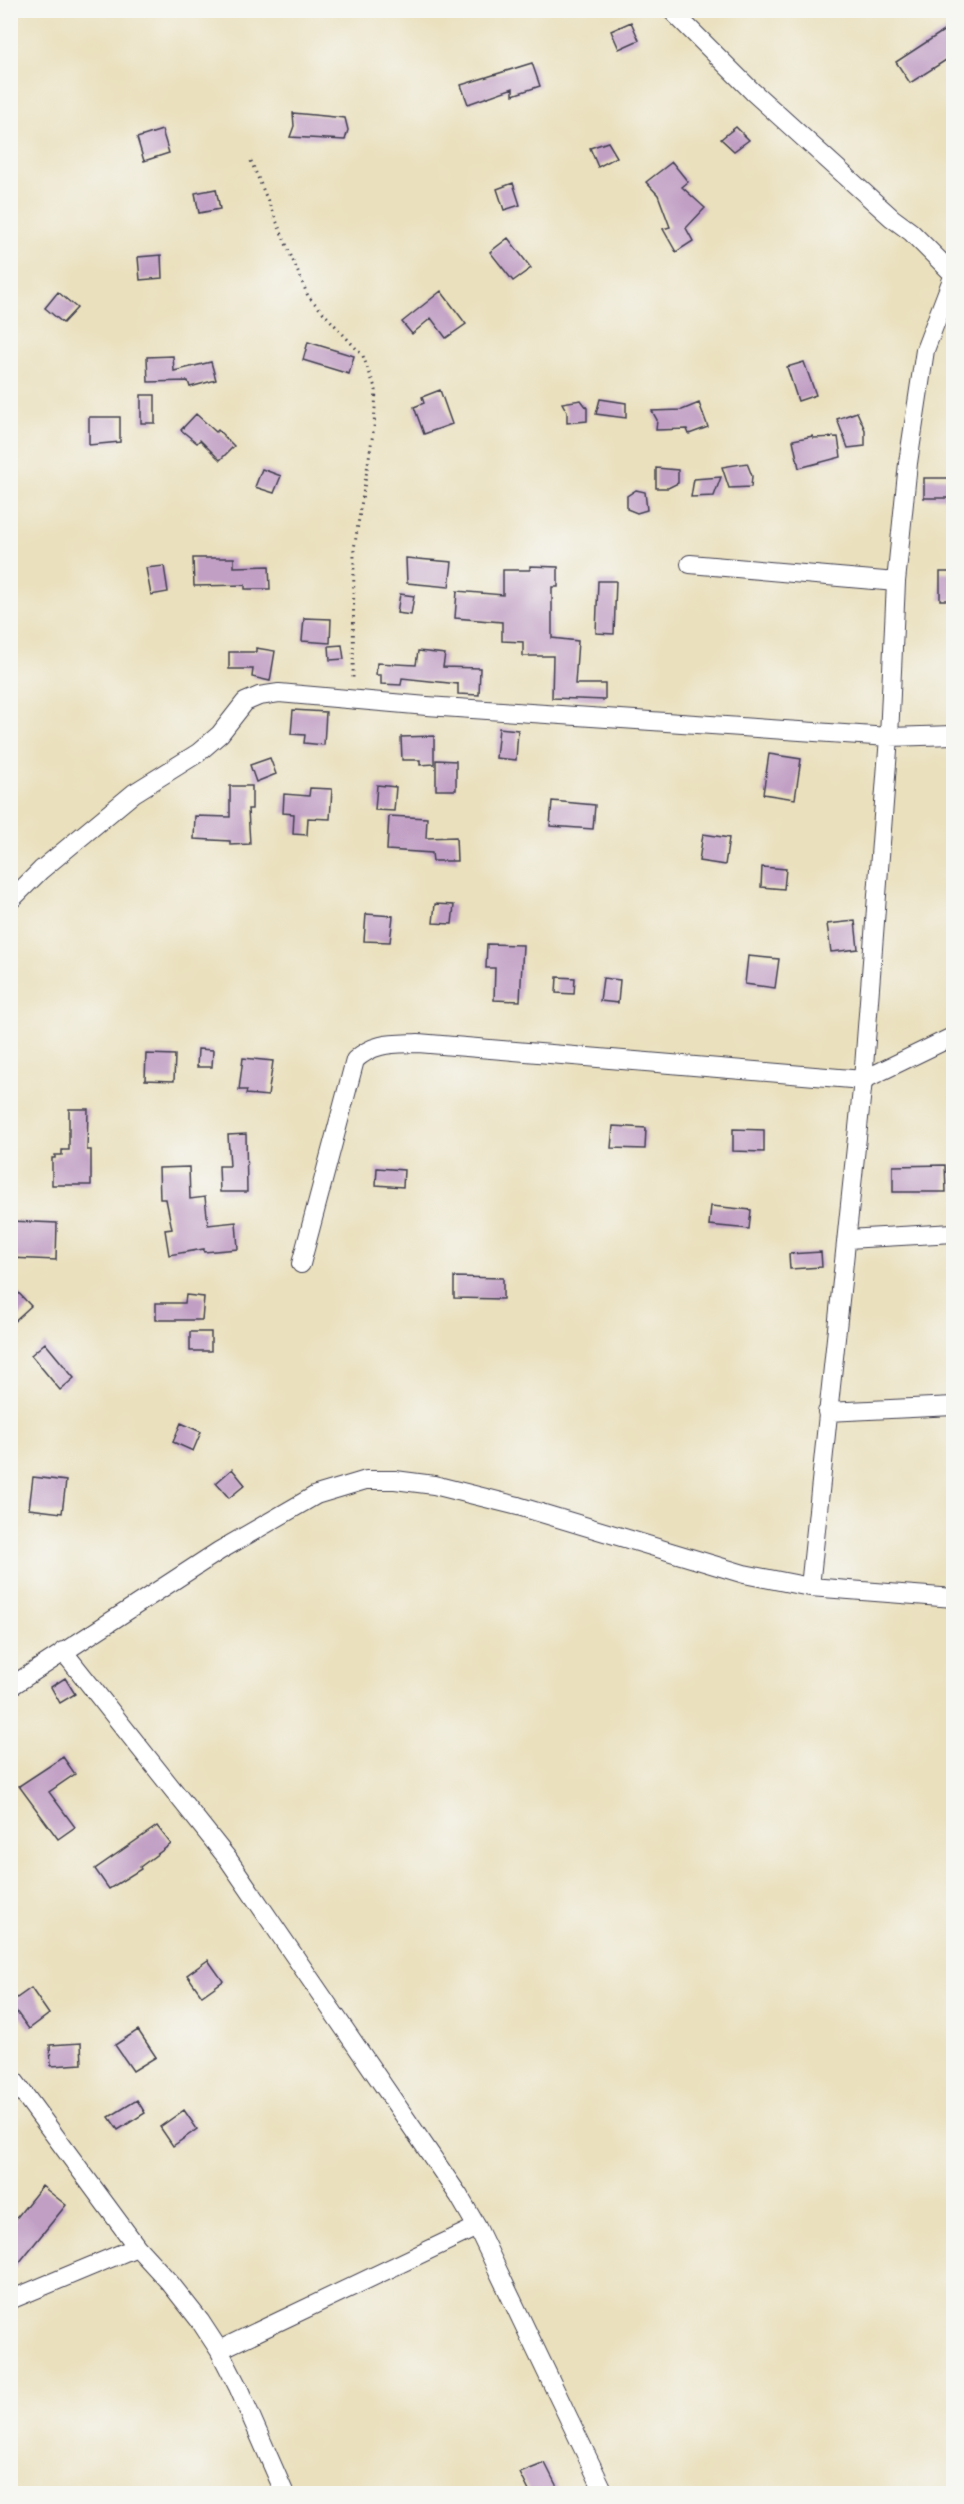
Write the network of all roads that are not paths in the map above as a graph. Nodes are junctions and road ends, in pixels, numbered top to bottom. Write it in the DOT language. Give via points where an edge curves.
graph roads {
  1 [pos="671,10"];
  2 [pos="953,275"];
  3 [pos="690,564"];
  4 [pos="896,582"];
  5 [pos="954,735"];
  6 [pos="889,737"];
  7 [pos="10,901"];
  8 [pos="954,1036"];
  9 [pos="863,1080"];
  10 [pos="954,1233"];
  11 [pos="847,1239"];
  12 [pos="301,1264"];
  13 [pos="954,1406"];
  14 [pos="827,1412"];
  15 [pos="810,1587"];
  16 [pos="954,1598"];
  17 [pos="63,1652"];
  18 [pos="10,1687"];
  19 [pos="10,2075"];
  20 [pos="477,2227"];
  21 [pos="137,2247"];
  22 [pos="10,2300"];
  23 [pos="219,2350"];
  24 [pos="285,2493"];
  25 [pos="606,2493"];
  1 -- 2 [label="street" via="753,92 911,232"];
  2 -- 4 [label="street" via="925,350 909,453"];
  3 -- 4 [label="street"];
  4 -- 6 [label="street"];
  5 -- 6 [label="street"];
  6 -- 7 [label="street" via="279,693 260,696 245,702 213,741 134,794 41,870"];
  6 -- 9 [label="street"];
  8 -- 9 [label="street"];
  9 -- 11 [label="street"];
  9 -- 12 [label="street" via="441,1044 389,1044 366,1049 355,1060"];
  10 -- 11 [label="street"];
  11 -- 14 [label="street"];
  13 -- 14 [label="street"];
  14 -- 15 [label="street"];
  15 -- 16 [label="street"];
  15 -- 17 [label="street" via="744,1574 434,1485 366,1480 316,1495 219,1551"];
  17 -- 18 [label="street"];
  17 -- 20 [label="street" via="228,1859"];
  19 -- 21 [label="street"];
  20 -- 23 [label="street"];
  20 -- 25 [label="street"];
  21 -- 22 [label="street"];
  21 -- 23 [label="street" via="170,2283"];
  23 -- 24 [label="street"];
}
